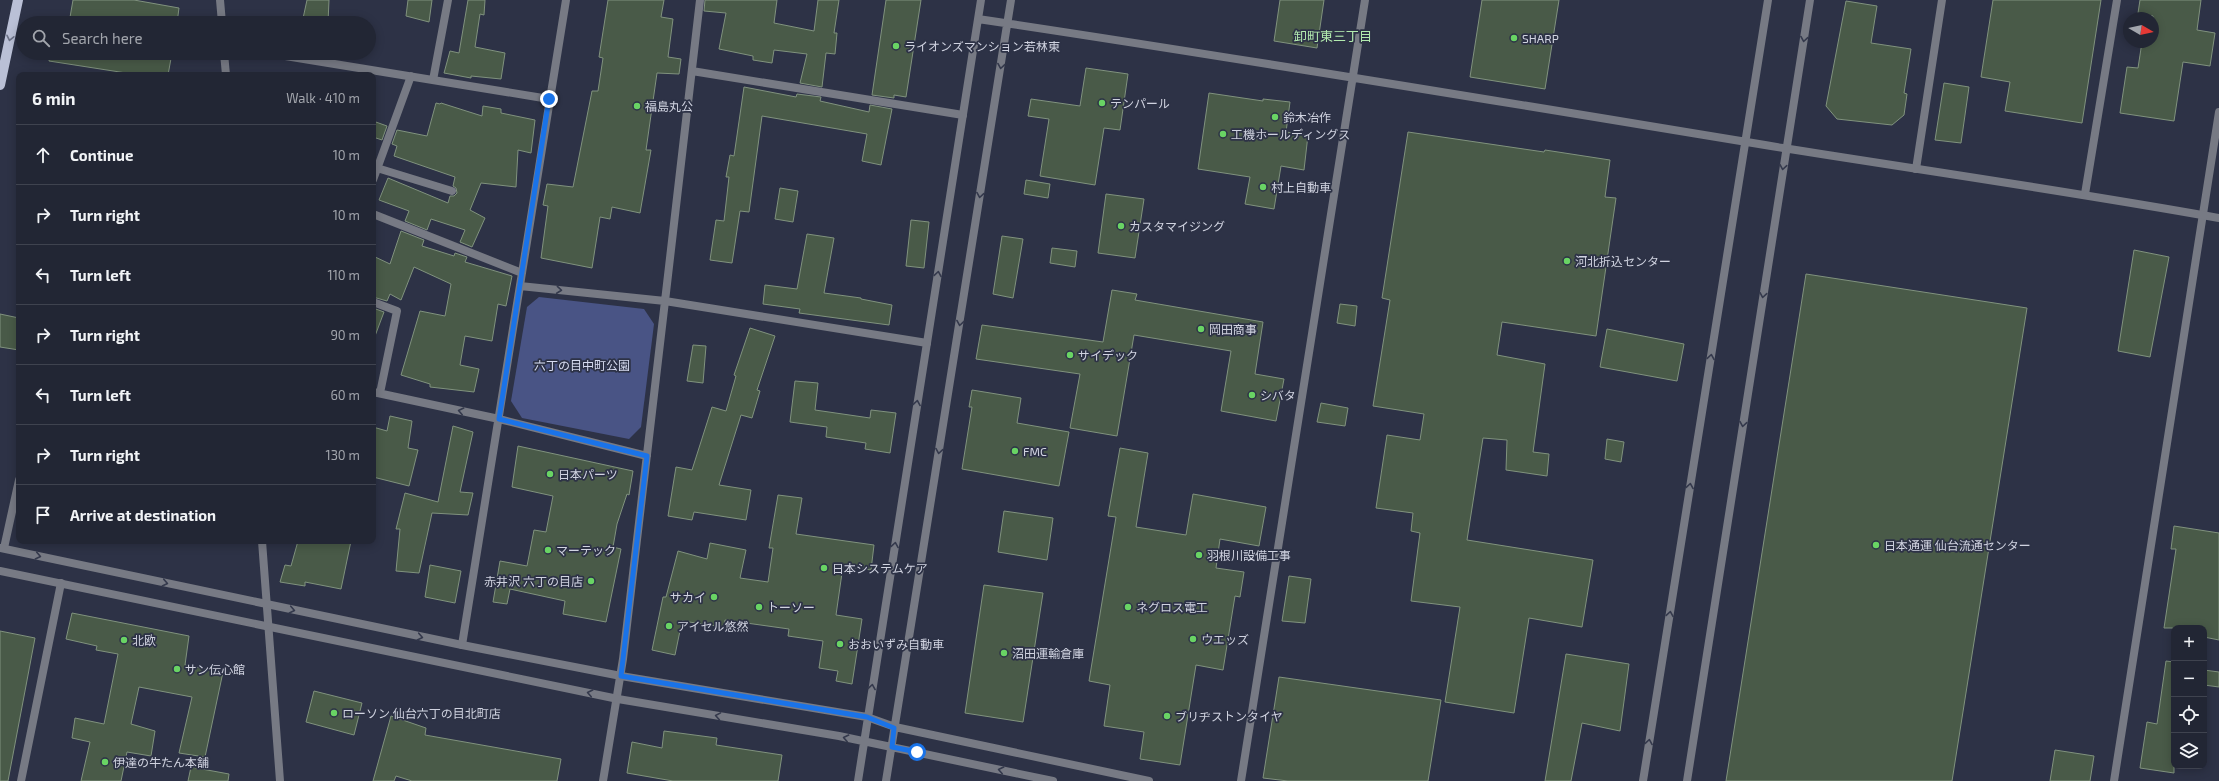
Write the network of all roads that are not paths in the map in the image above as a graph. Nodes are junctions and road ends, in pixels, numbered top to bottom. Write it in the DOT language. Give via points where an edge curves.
graph roads {
  1 [pos="18,0"];
  2 [pos="220,0"];
  3 [pos="448,0"];
  4 [pos="566,0"];
  5 [pos="700,0"];
  6 [pos="981,0"];
  7 [pos="1011,0"];
  8 [pos="1365,0"];
  9 [pos="1768,0"];
  10 [pos="1810,0"];
  11 [pos="1942,0"];
  12 [pos="2117,0"];
  13 [pos="221,16"];
  14 [pos="978,19"];
  15 [pos="1008,23"];
  16 [pos="225,60"];
  17 [pos="311,60"];
  18 [pos="692,71"];
  19 [pos="226,72"];
  20 [pos="411,76"];
  21 [pos="1352,77"];
  22 [pos="433,80"];
  23 [pos="0,85"];
  24 [pos="549,99"];
  25 [pos="2219,112"];
  26 [pos="963,115"];
  27 [pos="1745,142"];
  28 [pos="1786,148"];
  29 [pos="377,168"];
  30 [pos="1916,169"];
  31 [pos="376,171"];
  32 [pos="452,191"];
  33 [pos="2085,194"];
  34 [pos="376,215"];
  35 [pos="2202,215"];
  36 [pos="2219,218"];
  37 [pos="522,273"];
  38 [pos="520,286"];
  39 [pos="665,301"];
  40 [pos="376,303"];
  41 [pos="927,343"];
  42 [pos="376,393"];
  43 [pos="499,419"];
  44 [pos="647,456"];
  45 [pos="16,492"];
  46 [pos="262,544"];
  47 [pos="2,548"];
  48 [pos="0,571"];
  49 [pos="61,583"];
  50 [pos="266,604"];
  51 [pos="268,628"];
  52 [pos="462,645"];
  53 [pos="621,676"];
  54 [pos="618,699"];
  55 [pos="867,717"];
  56 [pos="894,728"];
  57 [pos="864,741"];
  58 [pos="892,747"];
  59 [pos="21,781"];
  60 [pos="280,781"];
  61 [pos="603,781"];
  62 [pos="858,781"];
  63 [pos="886,781"];
  64 [pos="1053,781"];
  65 [pos="1149,781"];
  66 [pos="1241,781"];
  67 [pos="1643,781"];
  68 [pos="1687,781"];
  69 [pos="2114,781"];
  1 -- 23 [label="main road, one-way"];
  2 -- 13 [label="street"];
  3 -- 22 [label="street"];
  4 -- 24 [label="street"];
  5 -- 18 [label="street"];
  6 -- 14 [label="street"];
  7 -- 15 [label="street"];
  8 -- 21 [label="street"];
  9 -- 27 [label="street"];
  10 -- 28 [label="street, one-way"];
  11 -- 30 [label="street"];
  12 -- 33 [label="street"];
  14 -- 15 [label="street"];
  14 -- 26 [label="street"];
  15 -- 21 [label="street"];
  15 -- 56 [label="street, one-way"];
  16 -- 19 [label="street"];
  17 -- 20 [label="street"];
  18 -- 26 [label="street"];
  18 -- 39 [label="street"];
  20 -- 22 [label="street"];
  20 -- 29 [label="street"];
  21 -- 27 [label="street"];
  21 -- 66 [label="street"];
  22 -- 24 [label="street"];
  24 -- 37 [label="street"];
  25 -- 35 [label="street"];
  41 -- 26 [label="street, one-way"];
  27 -- 28 [label="street"];
  67 -- 27 [label="street, one-way"];
  28 -- 30 [label="street"];
  28 -- 68 [label="street, one-way"];
  29 -- 31 [label="street"];
  29 -- 32 [label="street"];
  30 -- 33 [label="street"];
  33 -- 35 [label="street"];
  34 -- 37 [label="street"];
  35 -- 36 [label="street"];
  35 -- 69 [label="street"];
  37 -- 38 [label="street"];
  38 -- 39 [label="street, one-way"];
  38 -- 43 [label="street"];
  39 -- 41 [label="street"];
  39 -- 44 [label="street"];
  40 -- 42 [label="street" via="397,311"];
  55 -- 41 [label="street, one-way"];
  43 -- 42 [label="street, one-way"];
  43 -- 44 [label="street"];
  43 -- 52 [label="street"];
  44 -- 53 [label="street"];
  45 -- 47 [label="street"];
  46 -- 50 [label="street"];
  47 -- 50 [label="street, one-way"];
  48 -- 49 [label="street"];
  49 -- 51 [label="street"];
  49 -- 59 [label="street"];
  50 -- 51 [label="street"];
  50 -- 52 [label="street, one-way"];
  54 -- 51 [label="street, one-way"];
  51 -- 60 [label="street"];
  52 -- 53 [label="street"];
  53 -- 54 [label="street"];
  53 -- 55 [label="street"];
  57 -- 54 [label="street, one-way"];
  54 -- 61 [label="street"];
  55 -- 56 [label="street"];
  55 -- 57 [label="street"];
  56 -- 58 [label="street"];
  56 -- 65 [label="street"];
  57 -- 58 [label="street"];
  57 -- 62 [label="street"];
  58 -- 63 [label="street"];
  64 -- 58 [label="street, one-way"];
}
